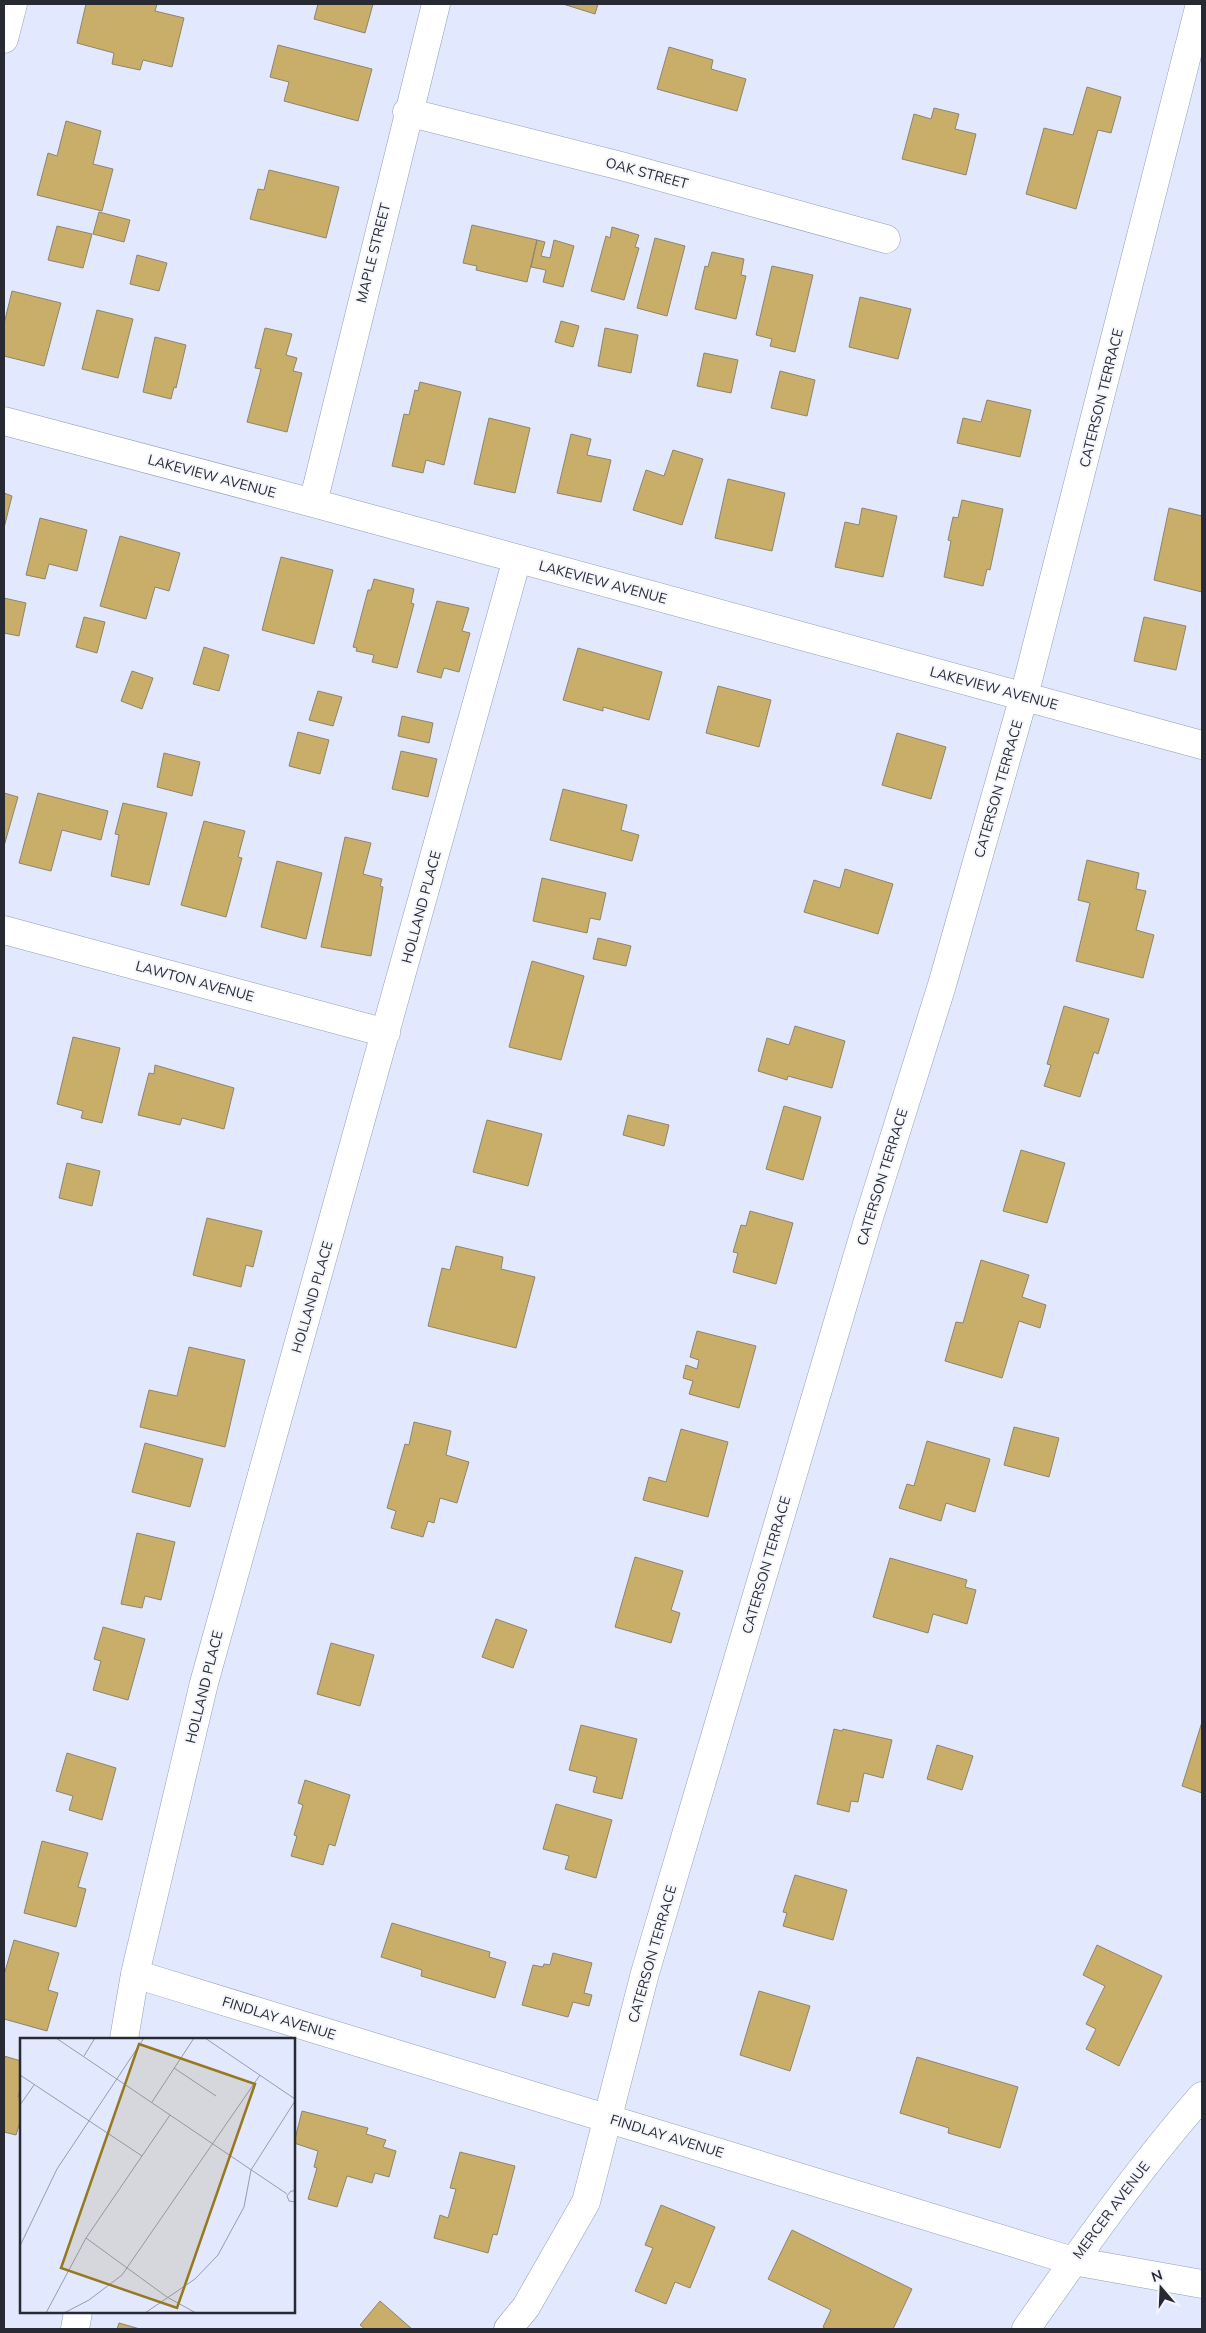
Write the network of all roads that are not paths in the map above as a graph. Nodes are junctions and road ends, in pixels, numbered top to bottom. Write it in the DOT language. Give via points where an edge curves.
graph roads {
  1 [pos="13,4"];
  2 [pos="436,4"];
  3 [pos="1200,4"];
  4 [pos="4,39"];
  5 [pos="408,112"];
  6 [pos="886,239"];
  7 [pos="4,421"];
  8 [pos="313,502"];
  9 [pos="517,559"];
  10 [pos="1024,696"];
  11 [pos="1202,745"];
  12 [pos="4,930"];
  13 [pos="386,1033"];
  14 [pos="135,1974"];
  15 [pos="124,2038"];
  16 [pos="1202,2096"];
  17 [pos="608,2118"];
  18 [pos="1073,2262"];
  19 [pos="1202,2284"];
  20 [pos="78,2313"];
  21 [pos="75,2329"];
  22 [pos="508,2329"];
  23 [pos="1026,2329"];
  1 -- 4 [label="street"];
  2 -- 5 [label="street, MAPLE STREET"];
  3 -- 10 [label="street, CATERSON TERRACE"];
  5 -- 6 [label="street, OAK STREET" via="621,166"];
  5 -- 8 [label="street, MAPLE STREET"];
  7 -- 8 [label="street, LAKEVIEW AVENUE"];
  8 -- 9 [label="street, LAKEVIEW AVENUE"];
  9 -- 10 [label="street, LAKEVIEW AVENUE"];
  9 -- 13 [label="street, HOLLAND PLACE"];
  10 -- 11 [label="street, LAKEVIEW AVENUE"];
  10 -- 17 [label="street, CATERSON TERRACE" via="942,985 867,1224 645,1973"];
  12 -- 13 [label="street, LAWTON AVENUE"];
  13 -- 14 [label="street, HOLLAND PLACE" via="204,1682"];
  14 -- 15 [label="street, HOLLAND PLACE"];
  14 -- 17 [label="street, FINDLAY AVENUE"];
  16 -- 18 [label="street, MERCER AVENUE" via="1169,2134"];
  17 -- 18 [label="street, FINDLAY AVENUE"];
  17 -- 22 [label="street, CATERSON TERRACE" via="586,2202 526,2307"];
  18 -- 19 [label="street, FINDLAY AVENUE"];
  18 -- 23 [label="street, MERCER AVENUE"];
  20 -- 21 [label="street"];
}
